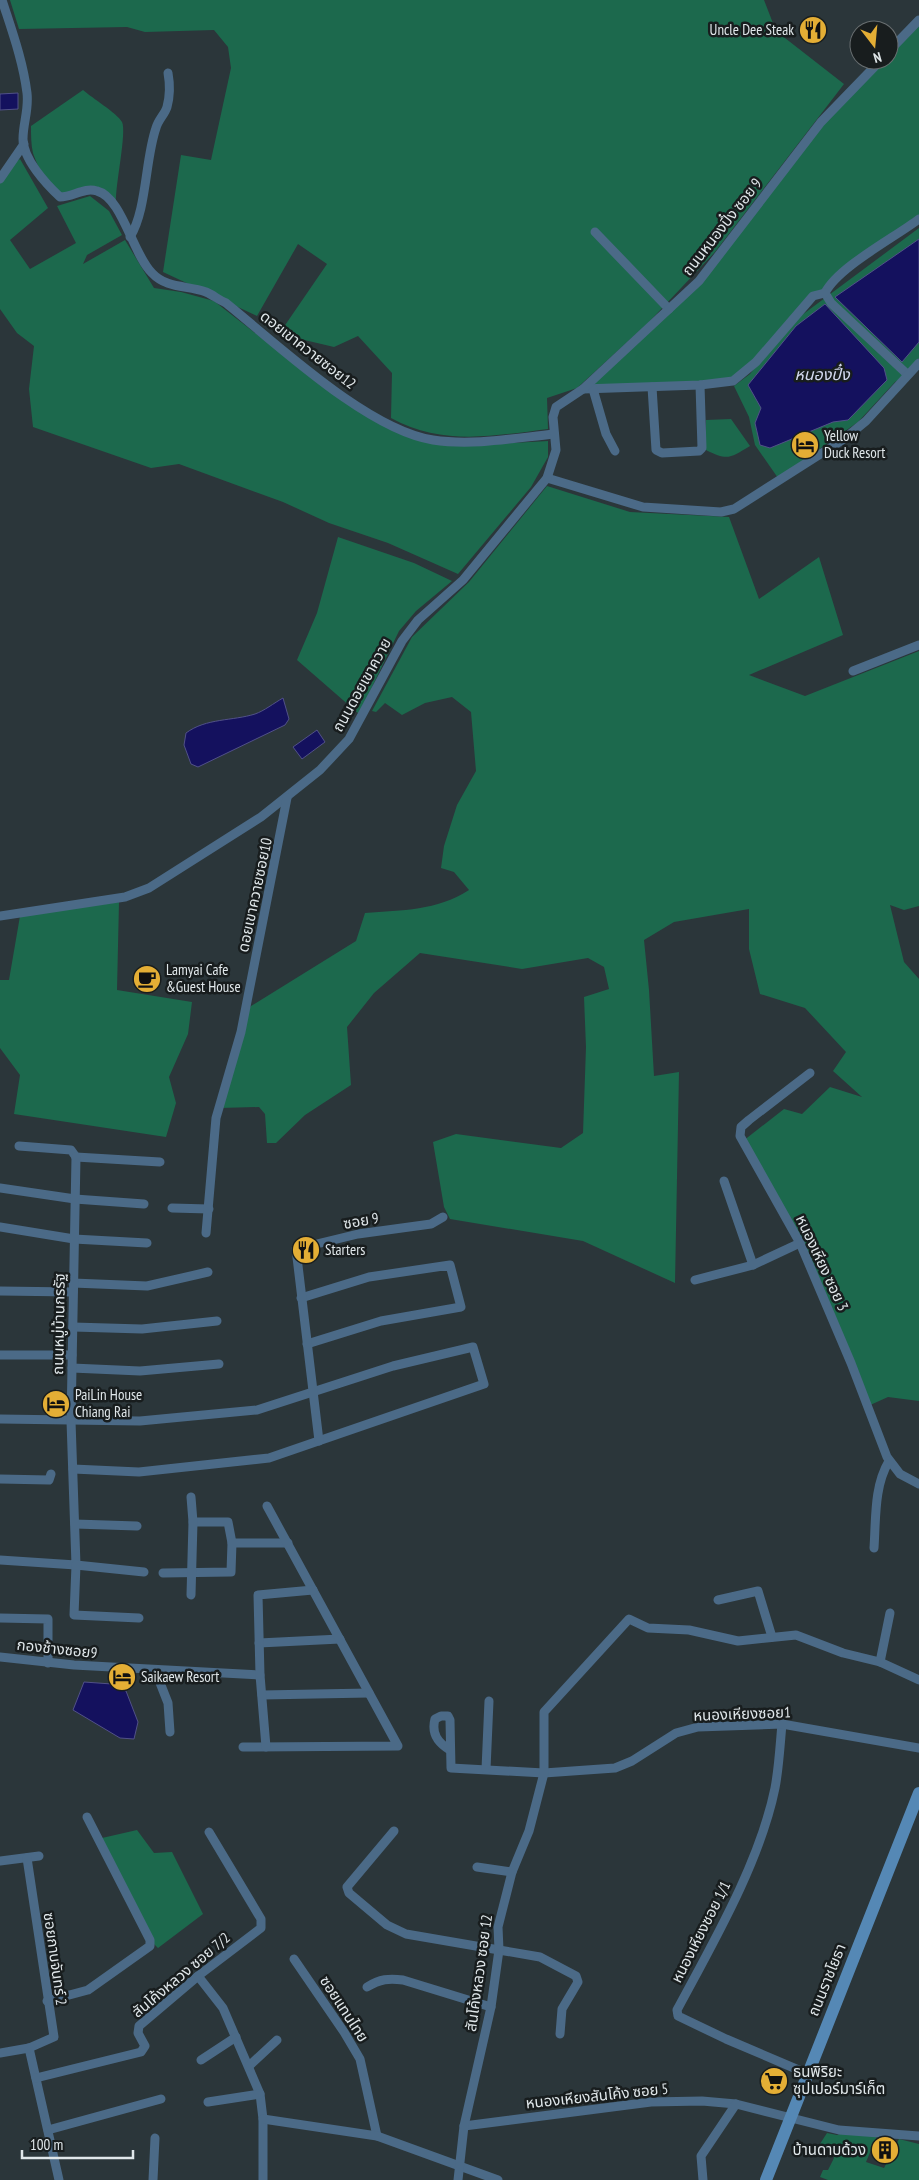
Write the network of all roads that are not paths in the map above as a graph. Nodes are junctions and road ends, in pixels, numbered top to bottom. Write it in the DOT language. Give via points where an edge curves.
graph roads {
  1 [pos="2,0"];
  2 [pos="919,20"];
  3 [pos="899,41"];
  4 [pos="871,70"];
  5 [pos="168,72"];
  6 [pos="24,144"];
  7 [pos="0,179"];
  8 [pos="919,219"];
  9 [pos="594,232"];
  10 [pos="130,237"];
  11 [pos="825,293"];
  12 [pos="669,309"];
  13 [pos="919,363"];
  14 [pos="907,374"];
  15 [pos="700,385"];
  16 [pos="652,387"];
  17 [pos="583,389"];
  18 [pos="593,389"];
  19 [pos="554,434"];
  20 [pos="615,451"];
  21 [pos="547,478"];
  22 [pos="919,645"];
  23 [pos="853,671"];
  24 [pos="287,798"];
  25 [pos="0,916"];
  26 [pos="810,1073"];
  27 [pos="19,1146"];
  28 [pos="76,1157"];
  29 [pos="160,1162"];
  30 [pos="724,1180"];
  31 [pos="0,1188"];
  32 [pos="75,1199"];
  33 [pos="144,1204"];
  34 [pos="172,1208"];
  35 [pos="209,1209"];
  36 [pos="443,1217"];
  37 [pos="0,1227"];
  38 [pos="206,1233"];
  39 [pos="74,1239"];
  40 [pos="147,1242"];
  41 [pos="800,1243"];
  42 [pos="753,1265"];
  43 [pos="208,1272"];
  44 [pos="695,1280"];
  45 [pos="73,1288"];
  46 [pos="0,1291"];
  47 [pos="301,1298"];
  48 [pos="217,1321"];
  49 [pos="73,1327"];
  50 [pos="307,1344"];
  51 [pos="0,1355"];
  52 [pos="72,1355"];
  53 [pos="219,1364"];
  54 [pos="72,1368"];
  55 [pos="314,1393"];
  56 [pos="0,1419"];
  57 [pos="71,1421"];
  58 [pos="319,1441"];
  59 [pos="889,1461"];
  60 [pos="73,1469"];
  61 [pos="51,1474"];
  62 [pos="0,1479"];
  63 [pos="919,1484"];
  64 [pos="191,1497"];
  65 [pos="268,1506"];
  66 [pos="193,1522"];
  67 [pos="74,1524"];
  68 [pos="138,1526"];
  69 [pos="288,1542"];
  70 [pos="232,1543"];
  71 [pos="874,1548"];
  72 [pos="0,1560"];
  73 [pos="76,1564"];
  74 [pos="193,1571"];
  75 [pos="144,1572"];
  76 [pos="162,1573"];
  77 [pos="313,1590"];
  78 [pos="191,1595"];
  79 [pos="718,1600"];
  80 [pos="890,1613"];
  81 [pos="0,1618"];
  82 [pos="139,1618"];
  83 [pos="772,1637"];
  84 [pos="340,1639"];
  85 [pos="259,1643"];
  86 [pos="0,1657"];
  87 [pos="880,1662"];
  88 [pos="48,1664"];
  89 [pos="155,1670"];
  90 [pos="260,1675"];
  91 [pos="919,1680"];
  92 [pos="370,1693"];
  93 [pos="262,1695"];
  94 [pos="489,1701"];
  95 [pos="782,1724"];
  96 [pos="170,1732"];
  97 [pos="243,1747"];
  98 [pos="266,1747"];
  99 [pos="919,1748"];
  100 [pos="450,1750"];
  101 [pos="486,1769"];
  102 [pos="544,1774"];
  103 [pos="919,1793"];
  104 [pos="87,1817"];
  105 [pos="209,1832"];
  106 [pos="394,1832"];
  107 [pos="39,1856"];
  108 [pos="27,1858"];
  109 [pos="0,1861"];
  110 [pos="477,1867"];
  111 [pos="512,1872"];
  112 [pos="499,1950"];
  113 [pos="294,1959"];
  114 [pos="198,1976"];
  115 [pos="368,1987"];
  116 [pos="47,2001"];
  117 [pos="491,2007"];
  118 [pos="560,2034"];
  119 [pos="236,2037"];
  120 [pos="277,2040"];
  121 [pos="29,2048"];
  122 [pos="0,2053"];
  123 [pos="201,2060"];
  124 [pos="249,2066"];
  125 [pos="808,2074"];
  126 [pos="36,2078"];
  127 [pos="260,2094"];
  128 [pos="161,2099"];
  129 [pos="208,2102"];
  130 [pos="736,2104"];
  131 [pos="263,2119"];
  132 [pos="791,2119"];
  133 [pos="464,2126"];
  134 [pos="48,2130"];
  135 [pos="377,2136"];
  136 [pos="919,2136"];
  137 [pos="155,2138"];
  138 [pos="461,2165"];
  139 [pos="59,2180"];
  140 [pos="153,2180"];
  141 [pos="263,2180"];
  142 [pos="458,2180"];
  143 [pos="498,2180"];
  144 [pos="703,2180"];
  145 [pos="766,2180"];
  1 -- 6 [label="street" via="17,44 27,94"];
  2 -- 3 [label="street"];
  4 -- 12 [label="street, ถนนหนองปึ๋ง ซอย 9" via="821,122 699,281"];
  5 -- 10 [label="street" via="170,83 166,109 156,128 135,228"];
  6 -- 7 [label="street"];
  6 -- 10 [label="street, ดอยเขาควายซอย12" via="34,166 60,197 85,190 104,194 114,204"];
  8 -- 11 [label="street" via="843,271"];
  9 -- 12 [label="street"];
  10 -- 19 [label="street, ดอยเขาควายซอย12" via="151,273 170,286 205,292 226,303 340,395 401,431 432,440 463,443"];
  11 -- 14 [label="street" via="830,303"];
  11 -- 15 [label="street" via="813,296 756,362 737,379"];
  12 -- 17 [label="street, ถนนหนองปึ๋ง ซอย 9"];
  13 -- 14 [label="street"];
  14 -- 21 [label="street" via="866,421 844,439 734,509 721,512 643,507"];
  15 -- 16 [label="street"];
  15 -- 16 [label="street" via="702,448 699,451 662,453 656,450"];
  16 -- 18 [label="street"];
  17 -- 18 [label="street"];
  17 -- 19 [label="street, ถนนหนองปึ๋ง ซอย 9" via="556,408"];
  18 -- 20 [label="street" via="606,434"];
  19 -- 21 [label="street, ถนนหนองปึ๋ง ซอย 9" via="556,450"];
  21 -- 24 [label="street, ถนนดอยเขาควาย" via="463,580 418,620 402,641 348,739 320,770"];
  22 -- 23 [label="street"];
  24 -- 25 [label="street, ถนนดอยเขาควาย" via="149,888 125,897"];
  24 -- 35 [label="street, ดอยเขาควายซอย10" via="241,1032 216,1118"];
  26 -- 41 [label="street, หนองเหียง ซอย 3" via="749,1120 741,1127 740,1133"];
  27 -- 28 [label="street" via="71,1150"];
  28 -- 29 [label="street"];
  28 -- 32 [label="street, ถนนหมู่บ้านกรรัฐ"];
  30 -- 42 [label="street"];
  31 -- 32 [label="street"];
  32 -- 33 [label="street"];
  32 -- 39 [label="street, ถนนหมู่บ้านกรรัฐ"];
  34 -- 35 [label="street"];
  35 -- 38 [label="street, ดอยเขาควายซอย10"];
  36 -- 47 [label="street, ซอย 9" via="430,1224 358,1234 296,1249"];
  37 -- 39 [label="street"];
  39 -- 40 [label="street"];
  39 -- 45 [label="street, ถนนหมู่บ้านกรรัฐ"];
  41 -- 42 [label="street"];
  41 -- 59 [label="street, หนองเหียง ซอย 3"];
  42 -- 44 [label="street"];
  43 -- 45 [label="street" via="147,1286"];
  45 -- 46 [label="street"];
  45 -- 49 [label="street, ถนนหมู่บ้านกรรัฐ"];
  47 -- 50 [label="street"];
  47 -- 50 [label="street" via="369,1277 450,1265 461,1307 381,1321"];
  48 -- 49 [label="street" via="142,1330"];
  49 -- 52 [label="street, ถนนหมู่บ้านกรรัฐ"];
  50 -- 55 [label="street"];
  51 -- 52 [label="street"];
  52 -- 54 [label="street, ถนนหมู่บ้านกรรัฐ"];
  53 -- 54 [label="street" via="140,1371"];
  54 -- 57 [label="street, ถนนหมู่บ้านกรรัฐ"];
  55 -- 57 [label="street" via="258,1410 140,1422"];
  55 -- 58 [label="street"];
  55 -- 58 [label="street" via="393,1366 473,1347 484,1384"];
  56 -- 57 [label="street"];
  57 -- 60 [label="street, ถนนหมู่บ้านกรรัฐ"];
  58 -- 60 [label="street" via="269,1458 139,1472"];
  59 -- 63 [label="street, หนองเหียง ซอย 3" via="900,1474"];
  59 -- 71 [label="street" via="879,1488"];
  60 -- 67 [label="street, ถนนหมู่บ้านกรรัฐ"];
  61 -- 62 [label="street" via="48,1480"];
  64 -- 66 [label="street"];
  65 -- 69 [label="street"];
  66 -- 70 [label="street" via="228,1522"];
  66 -- 74 [label="street"];
  67 -- 68 [label="street"];
  67 -- 73 [label="street, ถนนหมู่บ้านกรรัฐ"];
  69 -- 70 [label="street"];
  69 -- 77 [label="street"];
  70 -- 74 [label="street" via="231,1572"];
  72 -- 73 [label="street"];
  73 -- 75 [label="street"];
  73 -- 82 [label="street, ถนนหมู่บ้านกรรัฐ" via="74,1615"];
  74 -- 76 [label="street"];
  74 -- 78 [label="street"];
  77 -- 84 [label="street"];
  77 -- 85 [label="street" via="258,1595"];
  79 -- 83 [label="street" via="758,1591"];
  80 -- 87 [label="street"];
  81 -- 88 [label="street" via="48,1619"];
  83 -- 87 [label="street" via="796,1636 842,1653"];
  83 -- 102 [label="street, สันโค้งหลวง ซอย 12" via="738,1641 689,1630 648,1628 628,1619 544,1712"];
  84 -- 85 [label="street"];
  84 -- 92 [label="street"];
  85 -- 90 [label="street"];
  86 -- 88 [label="street, กองช้างซอย9"];
  87 -- 91 [label="street"];
  88 -- 89 [label="street, กองช้างซอย9"];
  89 -- 90 [label="street, กองช้างซอย9"];
  89 -- 96 [label="street" via="168,1703"];
  90 -- 93 [label="street"];
  92 -- 93 [label="street"];
  92 -- 98 [label="street" via="398,1746"];
  93 -- 98 [label="street"];
  94 -- 101 [label="street"];
  95 -- 99 [label="street, หนองเหียงซอย1"];
  95 -- 102 [label="street, หนองเหียงซอย1" via="698,1727 676,1733 615,1768"];
  95 -- 125 [label="street, หนองเหียงซอย 1/1" via="775,1787 764,1829 726,1918 677,2010 678,2016 694,2024"];
  97 -- 98 [label="street"];
  100 -- 101 [label="street, หนองเหียงซอย1" via="451,1768"];
  101 -- 102 [label="street, หนองเหียงซอย1"];
  102 -- 111 [label="street, สันโค้งหลวง ซอย 12" via="529,1831"];
  103 -- 125 [label="main road, ถนนราชโยธา"];
  104 -- 116 [label="street" via="150,1940 150,1946 88,1990"];
  105 -- 114 [label="street, สันโค้งหลวง ซอย 7/2" via="261,1919 261,1928"];
  106 -- 112 [label="street" via="346,1887 349,1893 388,1926 406,1934"];
  107 -- 108 [label="street"];
  108 -- 109 [label="street"];
  108 -- 116 [label="street, ซอยกาบจันทร์ 2"];
  110 -- 111 [label="street"];
  111 -- 112 [label="street, สันโค้งหลวง ซอย 12" via="498,1927"];
  112 -- 117 [label="street, สันโค้งหลวง ซอย 12"];
  112 -- 118 [label="street" via="540,1957 576,1976 578,1982 562,2009"];
  113 -- 135 [label="street, ซอยแทนไทย" via="360,2059"];
  114 -- 119 [label="street" via="223,2008"];
  114 -- 126 [label="street, สันโค้งหลวง ซอย 7/2" via="140,2026 138,2033 145,2046 140,2052"];
  115 -- 117 [label="street" via="390,1978 404,1980"];
  116 -- 121 [label="street, ซอยกาบจันทร์ 2" via="54,2037"];
  117 -- 133 [label="street, สันโค้งหลวง ซอย 12"];
  119 -- 123 [label="street"];
  119 -- 124 [label="street"];
  120 -- 124 [label="street"];
  121 -- 122 [label="street"];
  121 -- 126 [label="street"];
  124 -- 127 [label="street"];
  125 -- 132 [label="main road, ถนนราชโยธา"];
  126 -- 134 [label="street"];
  127 -- 129 [label="street"];
  127 -- 131 [label="street"];
  128 -- 134 [label="street"];
  130 -- 132 [label="street, หนองเหียงสันโค้ง ซอย 5"];
  130 -- 133 [label="street, หนองเหียงสันโค้ง ซอย 5" via="651,2102"];
  130 -- 144 [label="street" via="701,2156"];
  131 -- 135 [label="street"];
  131 -- 141 [label="street"];
  132 -- 136 [label="street, หนองเหียงสันโค้ง ซอย 5" via="839,2130"];
  132 -- 145 [label="main road, ถนนราชโยธา"];
  133 -- 138 [label="street, สันโค้งหลวง ซอย 12"];
  134 -- 139 [label="street"];
  135 -- 138 [label="street"];
  137 -- 140 [label="street"];
  138 -- 142 [label="street, สันโค้งหลวง ซอย 12"];
  138 -- 143 [label="street"];
}
